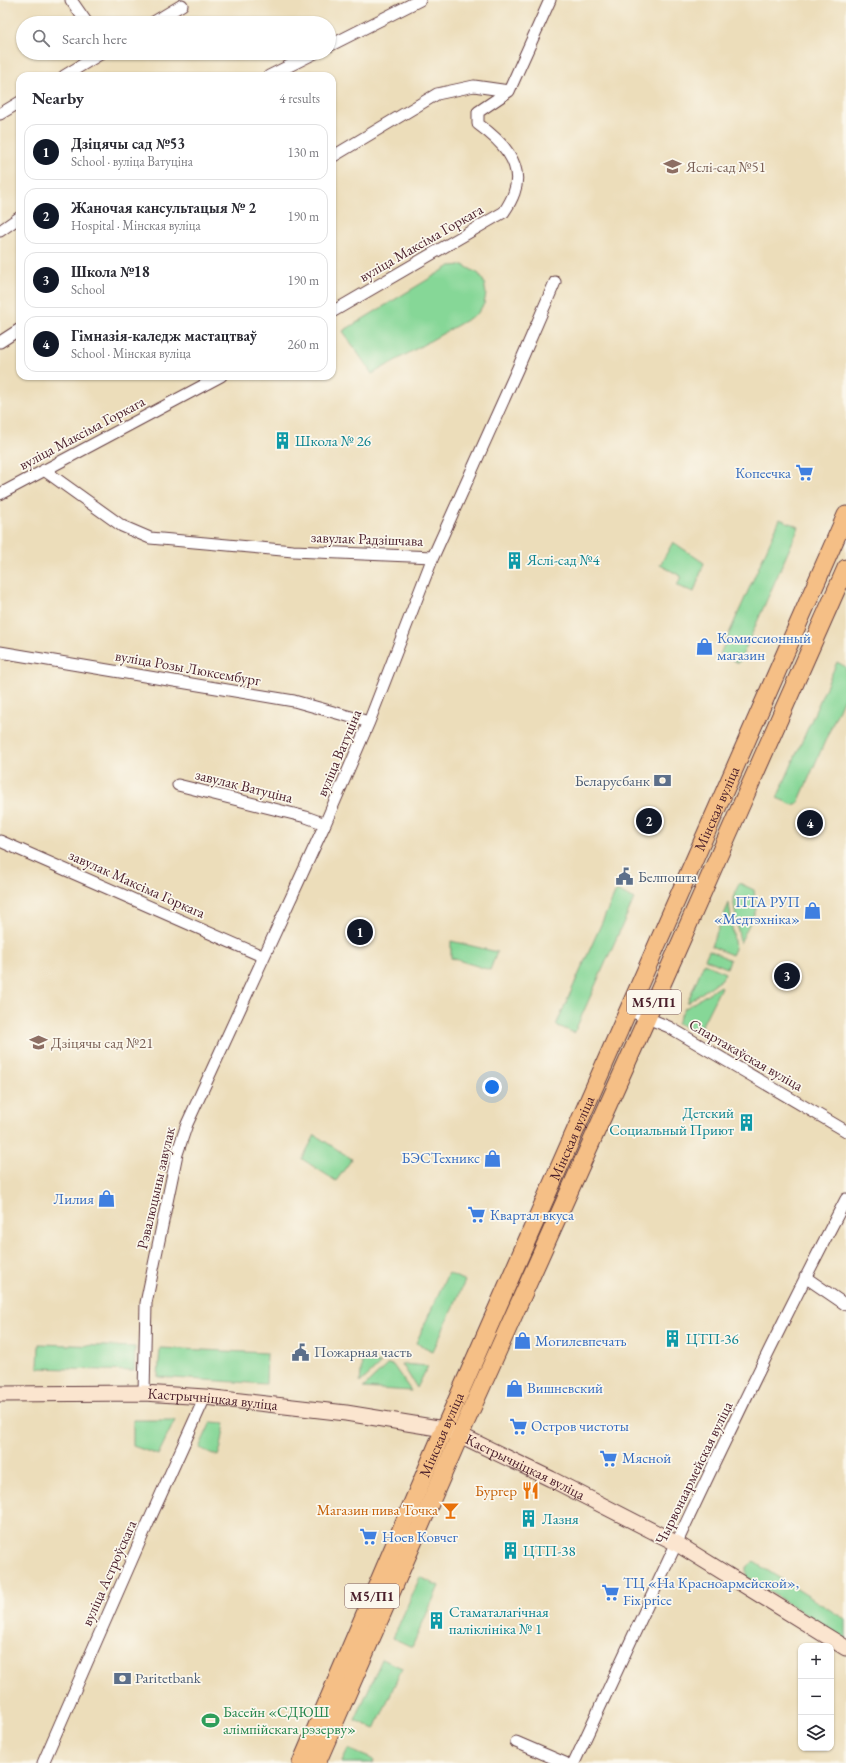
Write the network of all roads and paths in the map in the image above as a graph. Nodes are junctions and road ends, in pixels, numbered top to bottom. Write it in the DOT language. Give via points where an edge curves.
graph roads {
  1 [pos="71,0"];
  2 [pos="420,0"];
  3 [pos="550,0"];
  4 [pos="182,5"];
  5 [pos="82,16"];
  6 [pos="164,16"];
  7 [pos="336,42"];
  8 [pos="90,60"];
  9 [pos="301,60"];
  10 [pos="71,72"];
  11 [pos="277,72"];
  12 [pos="509,91"];
  13 [pos="16,104"];
  14 [pos="0,114"];
  15 [pos="336,156"];
  16 [pos="16,220"];
  17 [pos="0,231"];
  18 [pos="555,282"];
  19 [pos="336,310"];
  20 [pos="16,332"];
  21 [pos="0,342"];
  22 [pos="213,380"];
  23 [pos="44,470"];
  24 [pos="0,494"];
  25 [pos="846,515"];
  26 [pos="432,557"];
  27 [pos="846,568"];
  28 [pos="0,652"];
  29 [pos="369,722"];
  30 [pos="178,785"];
  31 [pos="324,824"];
  32 [pos="0,841"];
  33 [pos="262,956"];
  34 [pos="628,1010"];
  35 [pos="647,1018"];
  36 [pos="846,1131"];
  37 [pos="846,1199"];
  38 [pos="805,1277"];
  39 [pos="846,1305"];
  40 [pos="144,1393"];
  41 [pos="0,1394"];
  42 [pos="205,1397"];
  43 [pos="444,1428"];
  44 [pos="460,1434"];
  45 [pos="676,1543"];
  46 [pos="846,1648"];
  47 [pos="516,1742"];
  48 [pos="43,1763"];
  49 [pos="301,1763"];
  50 [pos="317,1763"];
  51 [pos="565,1763"];
  52 [pos="574,1763"];
  1 -- 5 [label="street"];
  2 -- 7 [label="street"];
  3 -- 12 [label="street"];
  4 -- 6 [label="street"];
  8 -- 10 [label="street"];
  9 -- 11 [label="street"];
  12 -- 15 [label="street" via="474,86 437,94"];
  12 -- 19 [label="street, вуліца Максіма Горкага" via="478,112 478,124 505,148 514,161 518,178 514,193 504,212"];
  13 -- 14 [label="street"];
  16 -- 17 [label="street"];
  18 -- 26 [label="street, завулак Радзішчава"];
  20 -- 21 [label="street"];
  22 -- 23 [label="street, вуліца Максіма Горкага"];
  23 -- 24 [label="street, вуліца Максіма Горкага"];
  23 -- 26 [label="street, завулак Радзішчава" via="122,526 150,538 293,551"];
  25 -- 34 [label="main road, Мінская вуліца / М5/П1"];
  26 -- 29 [label="street, вуліца Ватуціна"];
  27 -- 35 [label="main road, Мінская вуліца / М5/П1"];
  28 -- 29 [label="street, вуліца Розы Люксембург" via="294,701"];
  29 -- 31 [label="street, вуліца Ватуціна"];
  30 -- 31 [label="street, завулак Ватуціна" via="306,817"];
  31 -- 33 [label="street, вуліца Ватуціна"];
  32 -- 33 [label="street, завулак Максіма Горкага"];
  33 -- 40 [label="street, Рэвалюцыны завулак" via="187,1124 177,1154 146,1303"];
  34 -- 35 [label="street, Спартакаўская вуліца"];
  34 -- 43 [label="main road, Мінская вуліца / М5/П1"];
  35 -- 36 [label="street, Спартакаўская вуліца" via="669,1027"];
  35 -- 44 [label="main road, Мінская вуліца / М5/П1"];
  37 -- 38 [label="street, Чырвонаармейская вуліца"];
  38 -- 39 [label="street"];
  38 -- 45 [label="street, Чырвонаармейская вуліца"];
  40 -- 41 [label="main road, Кастрычніцкая вуліца"];
  40 -- 42 [label="main road, Кастрычніцкая вуліца"];
  42 -- 43 [label="main road, Кастрычніцкая вуліца" via="346,1413"];
  42 -- 48 [label="street, вуліца Астроўскага"];
  43 -- 44 [label="main road, Кастрычніцкая вуліца"];
  43 -- 49 [label="main road, Мінская вуліца / М5/П1"];
  44 -- 45 [label="main road, Кастрычніцкая вуліца"];
  44 -- 50 [label="main road, Мінская вуліца / М5/П1"];
  45 -- 46 [label="main road, Кастрычніцкая вуліца"];
  45 -- 52 [label="street, Чырвонаармейская вуліца"];
  47 -- 51 [label="street"];
}
